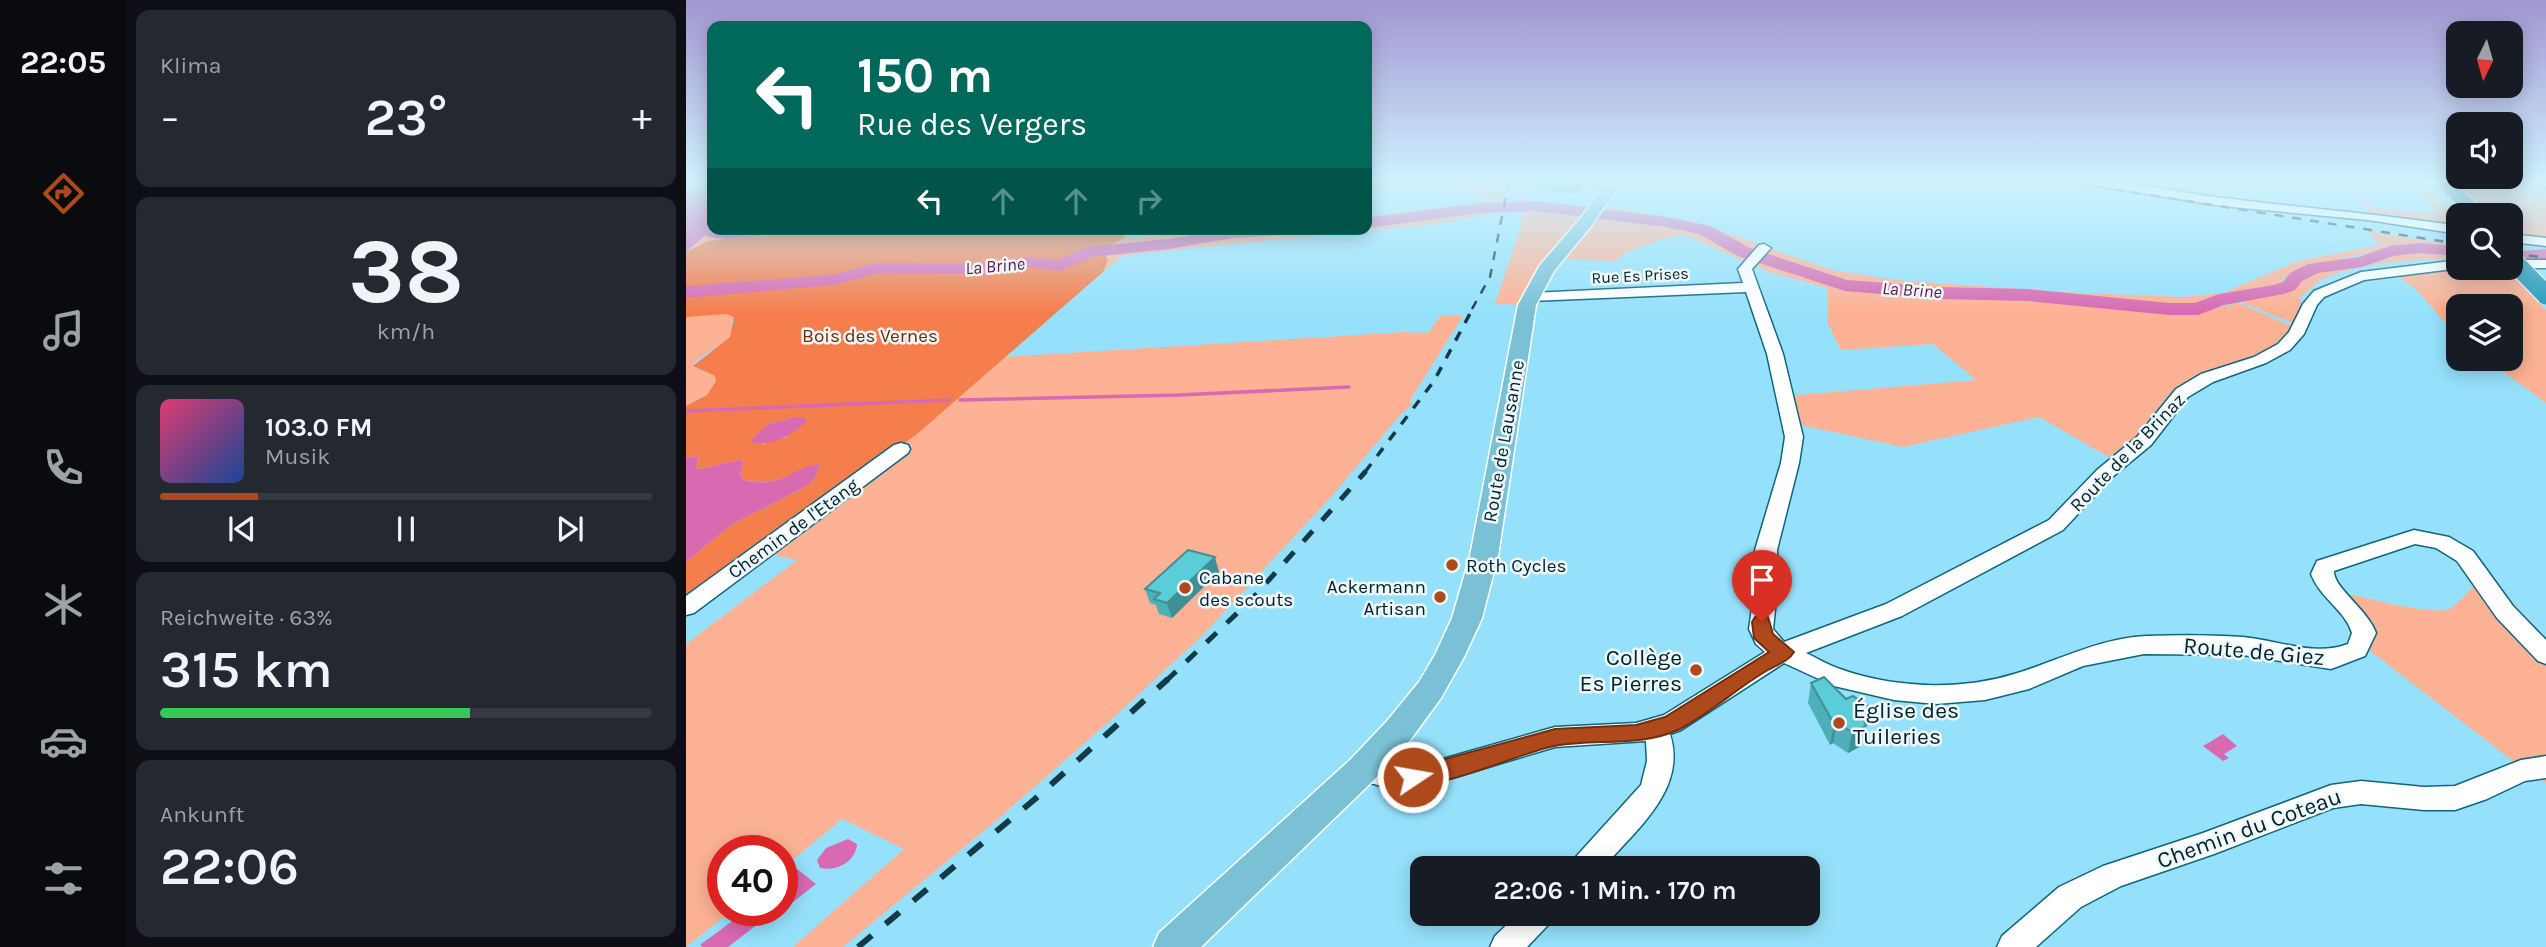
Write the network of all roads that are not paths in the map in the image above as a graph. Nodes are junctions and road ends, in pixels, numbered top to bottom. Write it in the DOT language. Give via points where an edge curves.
graph roads {
  1 [pos="1583,225"];
  2 [pos="2428,225"];
  3 [pos="2446,228"];
  4 [pos="2523,239"];
  5 [pos="2546,242"];
  6 [pos="1764,248"];
  7 [pos="2523,256"];
  8 [pos="2523,262"];
  9 [pos="2546,264"];
  10 [pos="2446,265"];
  11 [pos="2523,273"];
  12 [pos="2546,279"];
  13 [pos="1752,287"];
  14 [pos="2546,295"];
  15 [pos="1531,297"];
  16 [pos="901,449"];
  17 [pos="686,607"];
  18 [pos="1784,652"];
  19 [pos="2546,655"];
  20 [pos="1655,729"];
  21 [pos="2546,767"];
  22 [pos="1362,770"];
  23 [pos="1595,856"];
  24 [pos="1526,926"];
  25 [pos="1173,947"];
  26 [pos="1506,947"];
  27 [pos="2013,947"];
  1 -- 15 [label="main road, Route de Lausanne" via="1546,269"];
  2 -- 3 [label="street"];
  4 -- 5 [label="street"];
  6 -- 13 [label="street" via="1745,270"];
  7 -- 12 [label="highway"];
  8 -- 9 [label="street"];
  10 -- 18 [label="street, Route de la Brinaz" via="2375,273 2324,291 2310,304 2296,334 2284,347 2182,393 2144,441 2104,474 2056,525 1894,610"];
  11 -- 14 [label="highway, bridge"];
  13 -- 15 [label="street, Rue Es Prises"];
  13 -- 18 [label="street" via="1794,437 1766,550 1761,629 1764,638"];
  15 -- 22 [label="main road, Route de Lausanne" via="1484,555 1467,618 1430,690"];
  16 -- 17 [label="street, Chemin de l'Etang"];
  18 -- 19 [label="street, Route de Giez" via="1834,677 1936,695 1985,691 2099,652 2153,644 2243,646 2339,659 2357,650 2364,633 2357,618 2328,590 2322,573 2325,566 2414,537 2442,542 2465,556 2505,612"];
  18 -- 20 [label="street, Route de la Brinaz" via="1682,718"];
  20 -- 22 [label="street, Route de la Brinaz" via="1555,737 1413,777"];
  20 -- 23 [label="street" via="1661,754 1652,792"];
  21 -- 27 [label="street, Chemin du Coteau" via="2511,774 2457,798 2404,798 2352,791 2331,797 2113,875 2070,897"];
  22 -- 25 [label="main road, Route de Lausanne"];
  24 -- 26 [label="street"];
}
